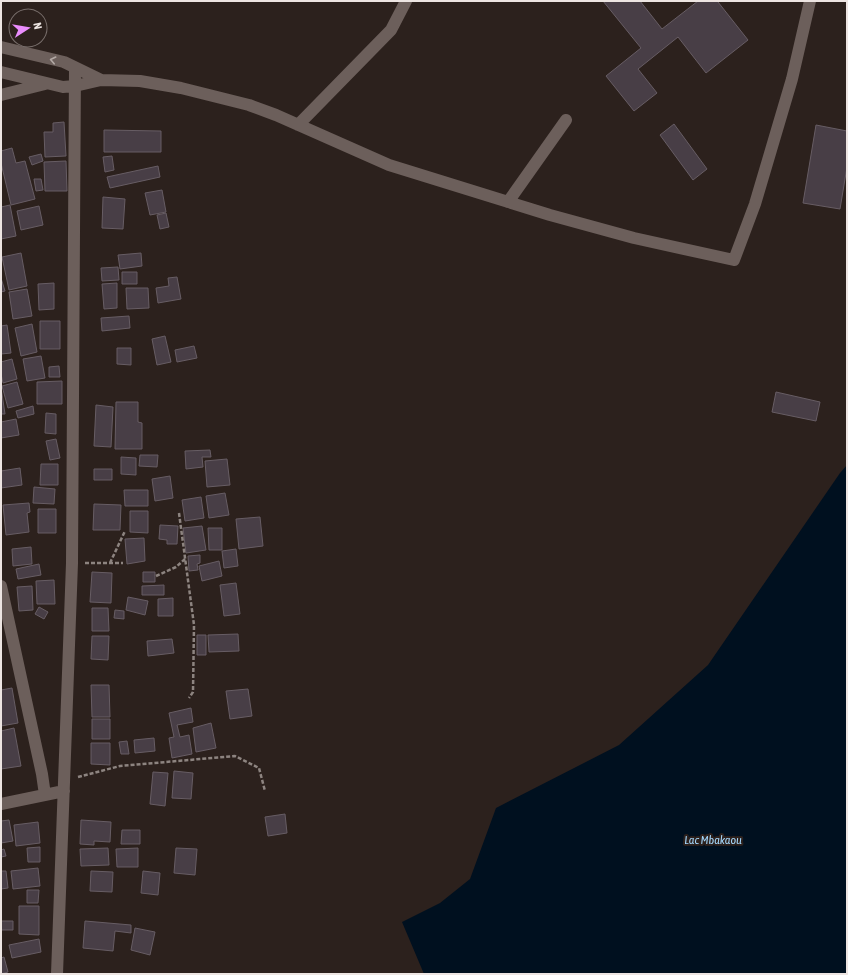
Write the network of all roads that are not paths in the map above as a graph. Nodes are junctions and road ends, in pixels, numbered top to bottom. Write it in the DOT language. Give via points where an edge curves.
graph roads {
  1 [pos="406,1"];
  2 [pos="810,1"];
  3 [pos="1,47"];
  4 [pos="75,68"];
  5 [pos="1,72"];
  6 [pos="101,80"];
  7 [pos="48,84"];
  8 [pos="74,86"];
  9 [pos="1,95"];
  10 [pos="566,120"];
  11 [pos="298,124"];
  12 [pos="508,202"];
  13 [pos="1,586"];
  14 [pos="64,786"];
  15 [pos="45,794"];
  16 [pos="1,804"];
  17 [pos="57,974"];
  1 -- 11 [label="street" via="391,30"];
  2 -- 12 [label="street" via="792,79 755,204 734,260 634,238"];
  4 -- 3 [label="street, one-way" via="64,62"];
  4 -- 6 [label="street"];
  4 -- 8 [label="street"];
  5 -- 7 [label="street"];
  6 -- 8 [label="street"];
  6 -- 11 [label="street" via="140,81 181,88 249,105"];
  7 -- 8 [label="street"];
  7 -- 9 [label="street"];
  8 -- 14 [label="street" via="72,563"];
  10 -- 12 [label="street"];
  11 -- 12 [label="street" via="389,165"];
  13 -- 15 [label="street"];
  14 -- 15 [label="street"];
  14 -- 17 [label="street"];
  15 -- 16 [label="street"];
}
